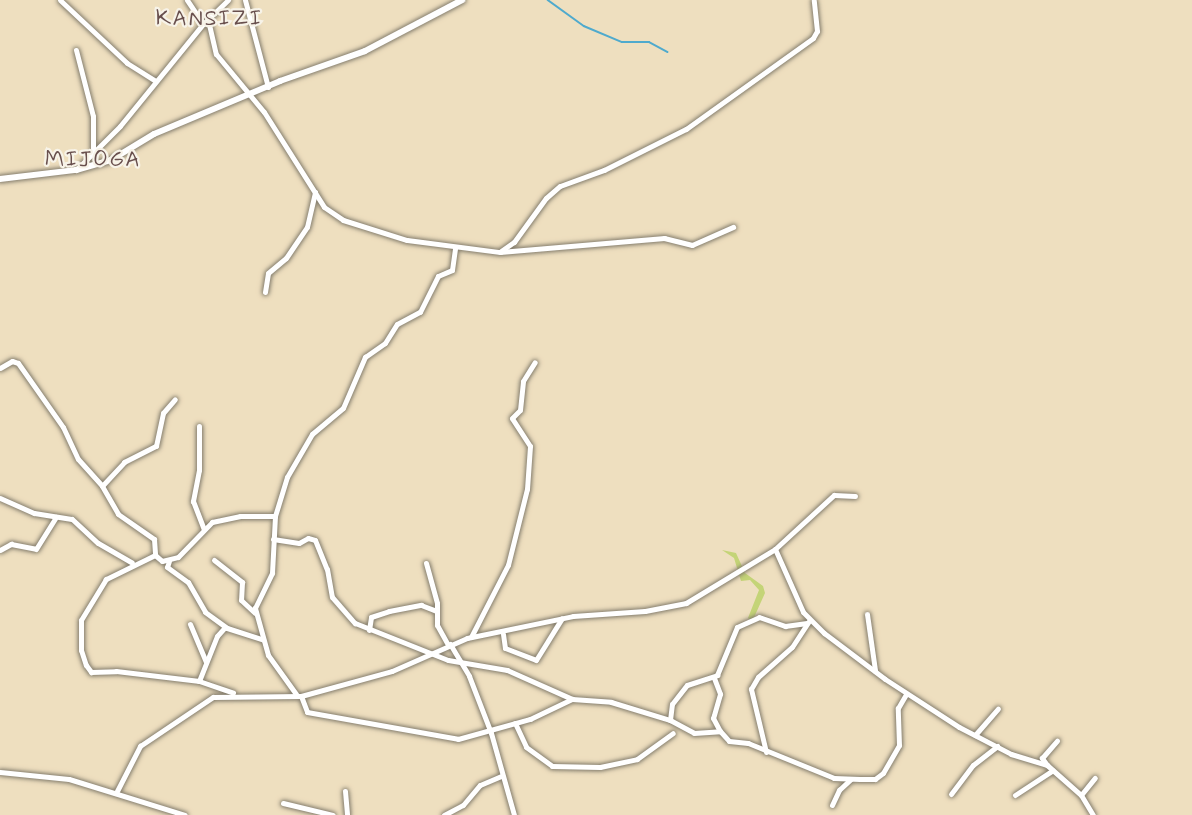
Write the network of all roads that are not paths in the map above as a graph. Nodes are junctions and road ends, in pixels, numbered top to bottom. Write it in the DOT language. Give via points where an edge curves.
graph roads {
  1 [pos="60,0"];
  2 [pos="187,0"];
  3 [pos="228,0"];
  4 [pos="245,0"];
  5 [pos="462,0"];
  6 [pos="814,0"];
  7 [pos="205,22"];
  8 [pos="76,50"];
  9 [pos="156,81"];
  10 [pos="268,87"];
  11 [pos="251,96"];
  12 [pos="93,153"];
  13 [pos="76,170"];
  14 [pos="0,179"];
  15 [pos="315,192"];
  16 [pos="733,227"];
  17 [pos="455,248"];
  18 [pos="500,252"];
  19 [pos="265,292"];
  20 [pos="535,362"];
  21 [pos="0,368"];
  22 [pos="175,399"];
  23 [pos="199,426"];
  24 [pos="102,486"];
  25 [pos="855,496"];
  26 [pos="0,498"];
  27 [pos="57,516"];
  28 [pos="274,516"];
  29 [pos="204,529"];
  30 [pos="273,539"];
  31 [pos="775,549"];
  32 [pos="0,550"];
  33 [pos="154,555"];
  34 [pos="214,560"];
  35 [pos="170,561"];
  36 [pos="426,562"];
  37 [pos="132,563"];
  38 [pos="437,611"];
  39 [pos="255,613"];
  40 [pos="867,614"];
  41 [pos="562,618"];
  42 [pos="808,621"];
  43 [pos="190,624"];
  44 [pos="225,627"];
  45 [pos="369,630"];
  46 [pos="503,634"];
  47 [pos="471,637"];
  48 [pos="262,640"];
  49 [pos="449,645"];
  50 [pos="429,654"];
  51 [pos="460,660"];
  52 [pos="206,663"];
  53 [pos="875,670"];
  54 [pos="714,678"];
  55 [pos="200,681"];
  56 [pos="211,684"];
  57 [pos="237,694"];
  58 [pos="906,694"];
  59 [pos="298,695"];
  60 [pos="213,697"];
  61 [pos="572,699"];
  62 [pos="998,708"];
  63 [pos="670,720"];
  64 [pos="515,723"];
  65 [pos="720,731"];
  66 [pos="490,733"];
  67 [pos="673,733"];
  68 [pos="975,735"];
  69 [pos="1057,741"];
  70 [pos="998,746"];
  71 [pos="766,752"];
  72 [pos="1047,765"];
  73 [pos="1053,770"];
  74 [pos="0,772"];
  75 [pos="501,776"];
  76 [pos="1095,778"];
  77 [pos="851,779"];
  78 [pos="117,791"];
  79 [pos="345,791"];
  80 [pos="951,794"];
  81 [pos="1016,795"];
  82 [pos="1081,795"];
  83 [pos="283,803"];
  84 [pos="832,805"];
  85 [pos="316,814"];
  86 [pos="185,815"];
  87 [pos="333,815"];
  88 [pos="347,815"];
  89 [pos="444,815"];
  90 [pos="514,815"];
  91 [pos="1093,815"];
  1 -- 9 [label="street" via="127,63"];
  2 -- 7 [label="street"];
  3 -- 7 [label="street"];
  4 -- 10 [label="street"];
  5 -- 10 [label="street" via="365,51"];
  6 -- 18 [label="street" via="817,31 813,38 686,129 604,170 560,186 546,198 514,242"];
  7 -- 9 [label="street"];
  7 -- 11 [label="street" via="216,54"];
  8 -- 12 [label="street" via="93,116"];
  9 -- 12 [label="street"];
  10 -- 11 [label="street"];
  11 -- 13 [label="street" via="154,134 111,160"];
  11 -- 15 [label="street"];
  12 -- 13 [label="street"];
  13 -- 14 [label="street"];
  15 -- 17 [label="street" via="327,211 343,220 407,240"];
  15 -- 19 [label="street" via="307,227 286,258 268,273"];
  16 -- 18 [label="street" via="692,245 664,238"];
  17 -- 18 [label="street"];
  17 -- 28 [label="street" via="452,270 438,276 427,304 397,324 385,343 365,357 343,408 312,434 287,477"];
  20 -- 47 [label="street" via="523,381 520,410 512,418 530,446 527,489 508,565"];
  21 -- 24 [label="street" via="12,361 18,363 63,427 78,459"];
  22 -- 24 [label="street" via="163,413 156,446 124,462"];
  23 -- 29 [label="street" via="199,470 193,501"];
  24 -- 33 [label="street" via="118,514 154,539"];
  25 -- 31 [label="street" via="834,495"];
  26 -- 27 [label="street" via="34,513"];
  27 -- 32 [label="street" via="36,549 11,544"];
  27 -- 37 [label="street" via="72,519 98,543"];
  28 -- 29 [label="street" via="240,516 212,522"];
  28 -- 30 [label="street"];
  29 -- 35 [label="street"];
  30 -- 39 [label="street" via="272,573"];
  30 -- 45 [label="street" via="298,543 308,538 315,540 336,605 348,619"];
  31 -- 41 [label="street" via="686,603"];
  31 -- 42 [label="street"];
  33 -- 35 [label="street"];
  33 -- 37 [label="street"];
  34 -- 39 [label="street" via="242,582 241,600"];
  35 -- 44 [label="street" via="167,567 188,582 205,612"];
  36 -- 38 [label="street"];
  37 -- 55 [label="street" via="106,579 81,620 81,650 86,664 91,672 116,670"];
  38 -- 45 [label="street" via="422,605 389,611 371,617"];
  38 -- 49 [label="street" via="437,625"];
  39 -- 48 [label="street"];
  40 -- 53 [label="street"];
  41 -- 46 [label="street"];
  41 -- 46 [label="street" via="536,660 505,648"];
  42 -- 53 [label="street"];
  42 -- 54 [label="street" via="782,626 759,617 743,622 728,642 724,662"];
  42 -- 71 [label="street" via="792,647 758,677 751,689"];
  43 -- 52 [label="street"];
  44 -- 48 [label="street"];
  44 -- 52 [label="street"];
  45 -- 50 [label="street"];
  46 -- 47 [label="street"];
  47 -- 49 [label="street"];
  48 -- 59 [label="street"];
  49 -- 50 [label="street"];
  49 -- 51 [label="street"];
  50 -- 51 [label="street"];
  50 -- 59 [label="street" via="392,671"];
  51 -- 61 [label="street" via="507,670"];
  51 -- 66 [label="street"];
  52 -- 55 [label="street"];
  53 -- 58 [label="street"];
  54 -- 63 [label="street" via="687,685 672,704"];
  54 -- 65 [label="street" via="720,694 713,718"];
  55 -- 56 [label="street"];
  56 -- 57 [label="street"];
  56 -- 60 [label="street"];
  57 -- 59 [label="street"];
  57 -- 60 [label="street"];
  58 -- 68 [label="street"];
  58 -- 77 [label="street" via="898,708 899,745 883,773 875,779"];
  59 -- 66 [label="street" via="307,712 326,716 459,740"];
  60 -- 78 [label="street" via="140,746"];
  61 -- 63 [label="street" via="611,702"];
  61 -- 64 [label="street"];
  62 -- 68 [label="street"];
  63 -- 65 [label="street" via="694,733"];
  64 -- 66 [label="street"];
  64 -- 67 [label="street" via="526,747 552,766 600,766 637,759"];
  65 -- 71 [label="street" via="729,741 748,743"];
  66 -- 75 [label="street"];
  68 -- 70 [label="street"];
  69 -- 72 [label="street" via="1042,758"];
  70 -- 72 [label="street"];
  70 -- 80 [label="street" via="973,765"];
  71 -- 77 [label="street" via="834,777"];
  72 -- 73 [label="street"];
  73 -- 81 [label="street"];
  73 -- 82 [label="street"];
  74 -- 78 [label="street" via="69,779"];
  75 -- 89 [label="street" via="480,785 463,804"];
  75 -- 90 [label="street"];
  76 -- 82 [label="street"];
  77 -- 84 [label="street" via="839,790"];
  78 -- 86 [label="street"];
  79 -- 88 [label="street"];
  82 -- 91 [label="street"];
  83 -- 85 [label="street"];
  85 -- 87 [label="street"];
}
